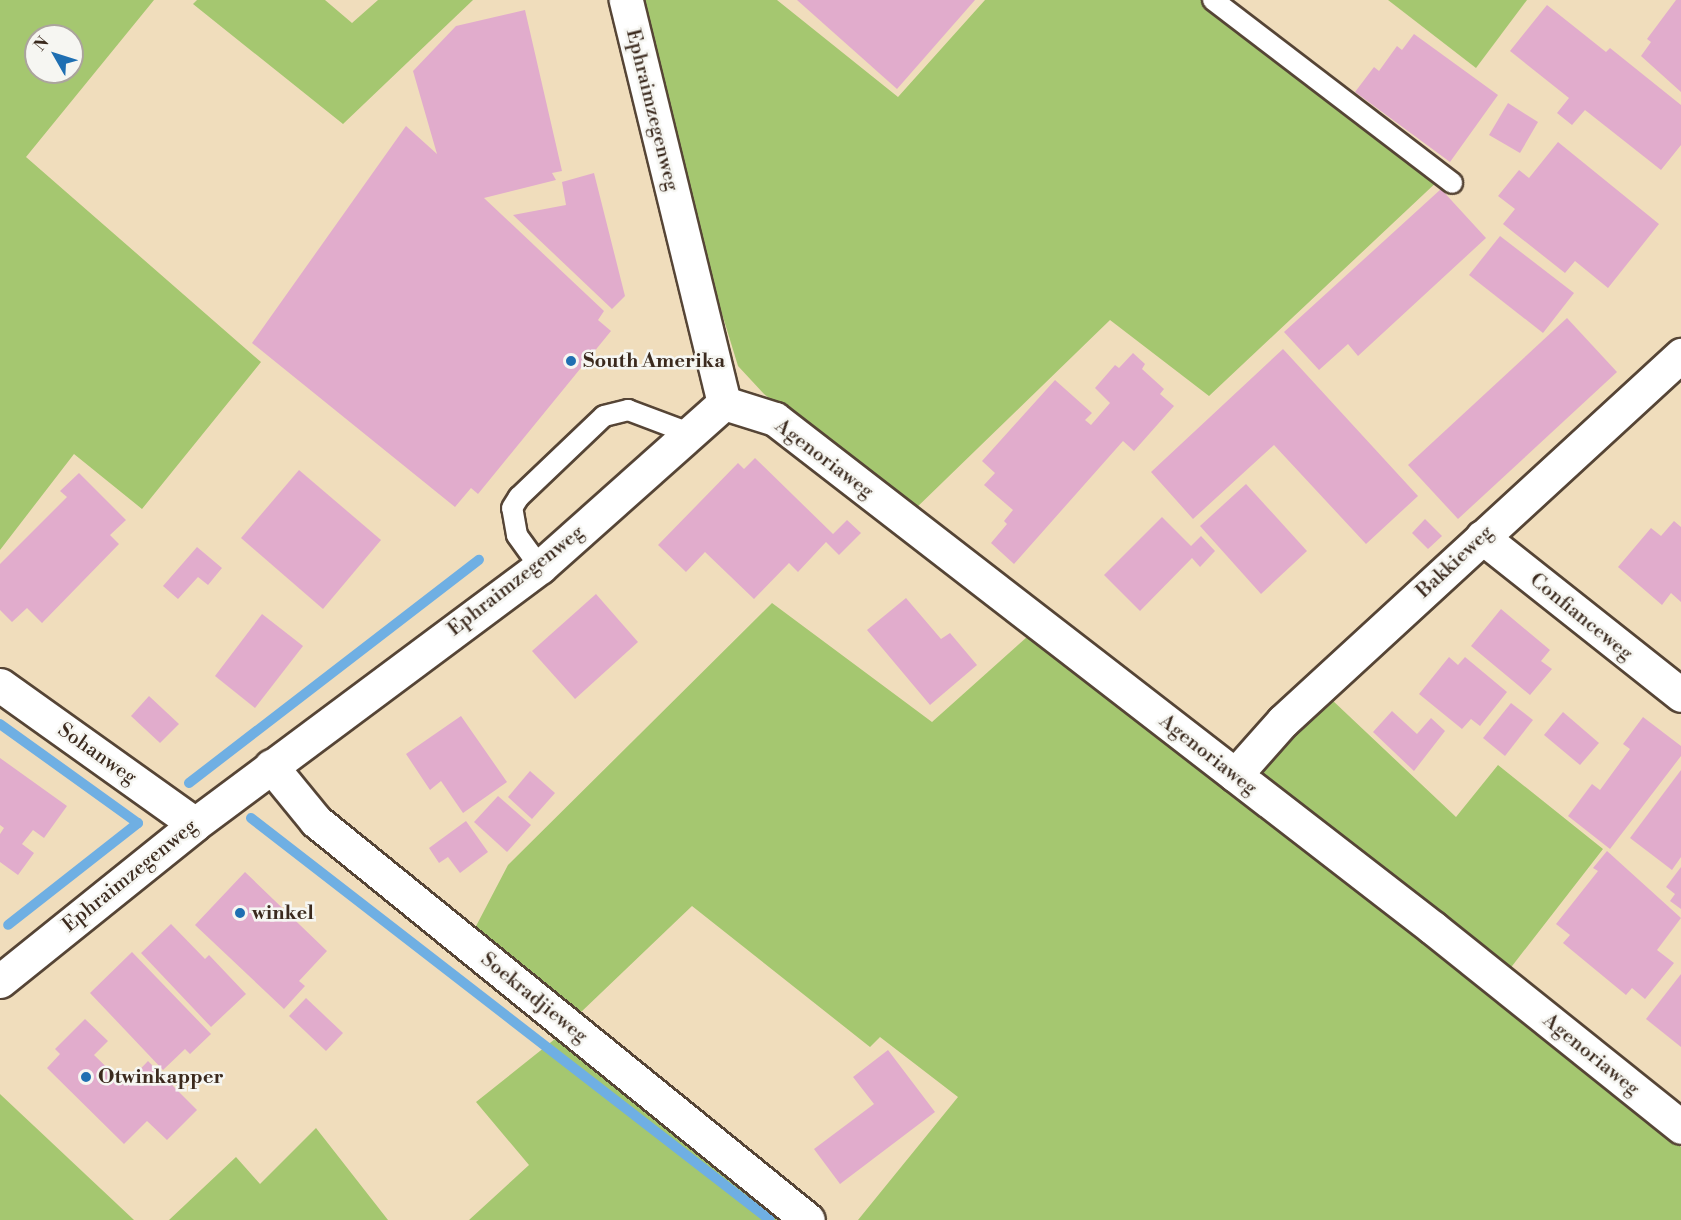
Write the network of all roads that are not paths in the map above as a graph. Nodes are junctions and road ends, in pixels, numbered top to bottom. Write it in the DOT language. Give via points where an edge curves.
graph roads {
  1 [pos="626,0"];
  2 [pos="1213,0"];
  3 [pos="1452,183"];
  4 [pos="1681,355"];
  5 [pos="724,403"];
  6 [pos="689,433"];
  7 [pos="1482,537"];
  8 [pos="540,567"];
  9 [pos="0,685"];
  10 [pos="1681,695"];
  11 [pos="271,766"];
  12 [pos="1235,776"];
  13 [pos="195,824"];
  14 [pos="3,973"];
  15 [pos="1681,1127"];
  16 [pos="808,1220"];
  1 -- 5 [label="street, Ephraimzegenweg"];
  2 -- 3 [label="lane"];
  4 -- 7 [label="street, Bakkieweg"];
  5 -- 6 [label="street, Ephraimzegenweg"];
  5 -- 12 [label="street, Agenoriaweg" via="775,419"];
  6 -- 8 [label="street, Ephraimzegenweg"];
  6 -- 8 [label="lane" via="628,410 604,416 512,508 517,535"];
  7 -- 10 [label="street, Confianceweg"];
  7 -- 12 [label="street, Bakkieweg" via="1283,721"];
  8 -- 11 [label="street, Ephraimzegenweg"];
  9 -- 13 [label="street, Sohanweg"];
  11 -- 13 [label="street, Ephraimzegenweg"];
  11 -- 16 [label="street, Soekradjieweg" via="316,821"];
  12 -- 15 [label="street, Agenoriaweg"];
  13 -- 14 [label="street, Ephraimzegenweg"];
}
